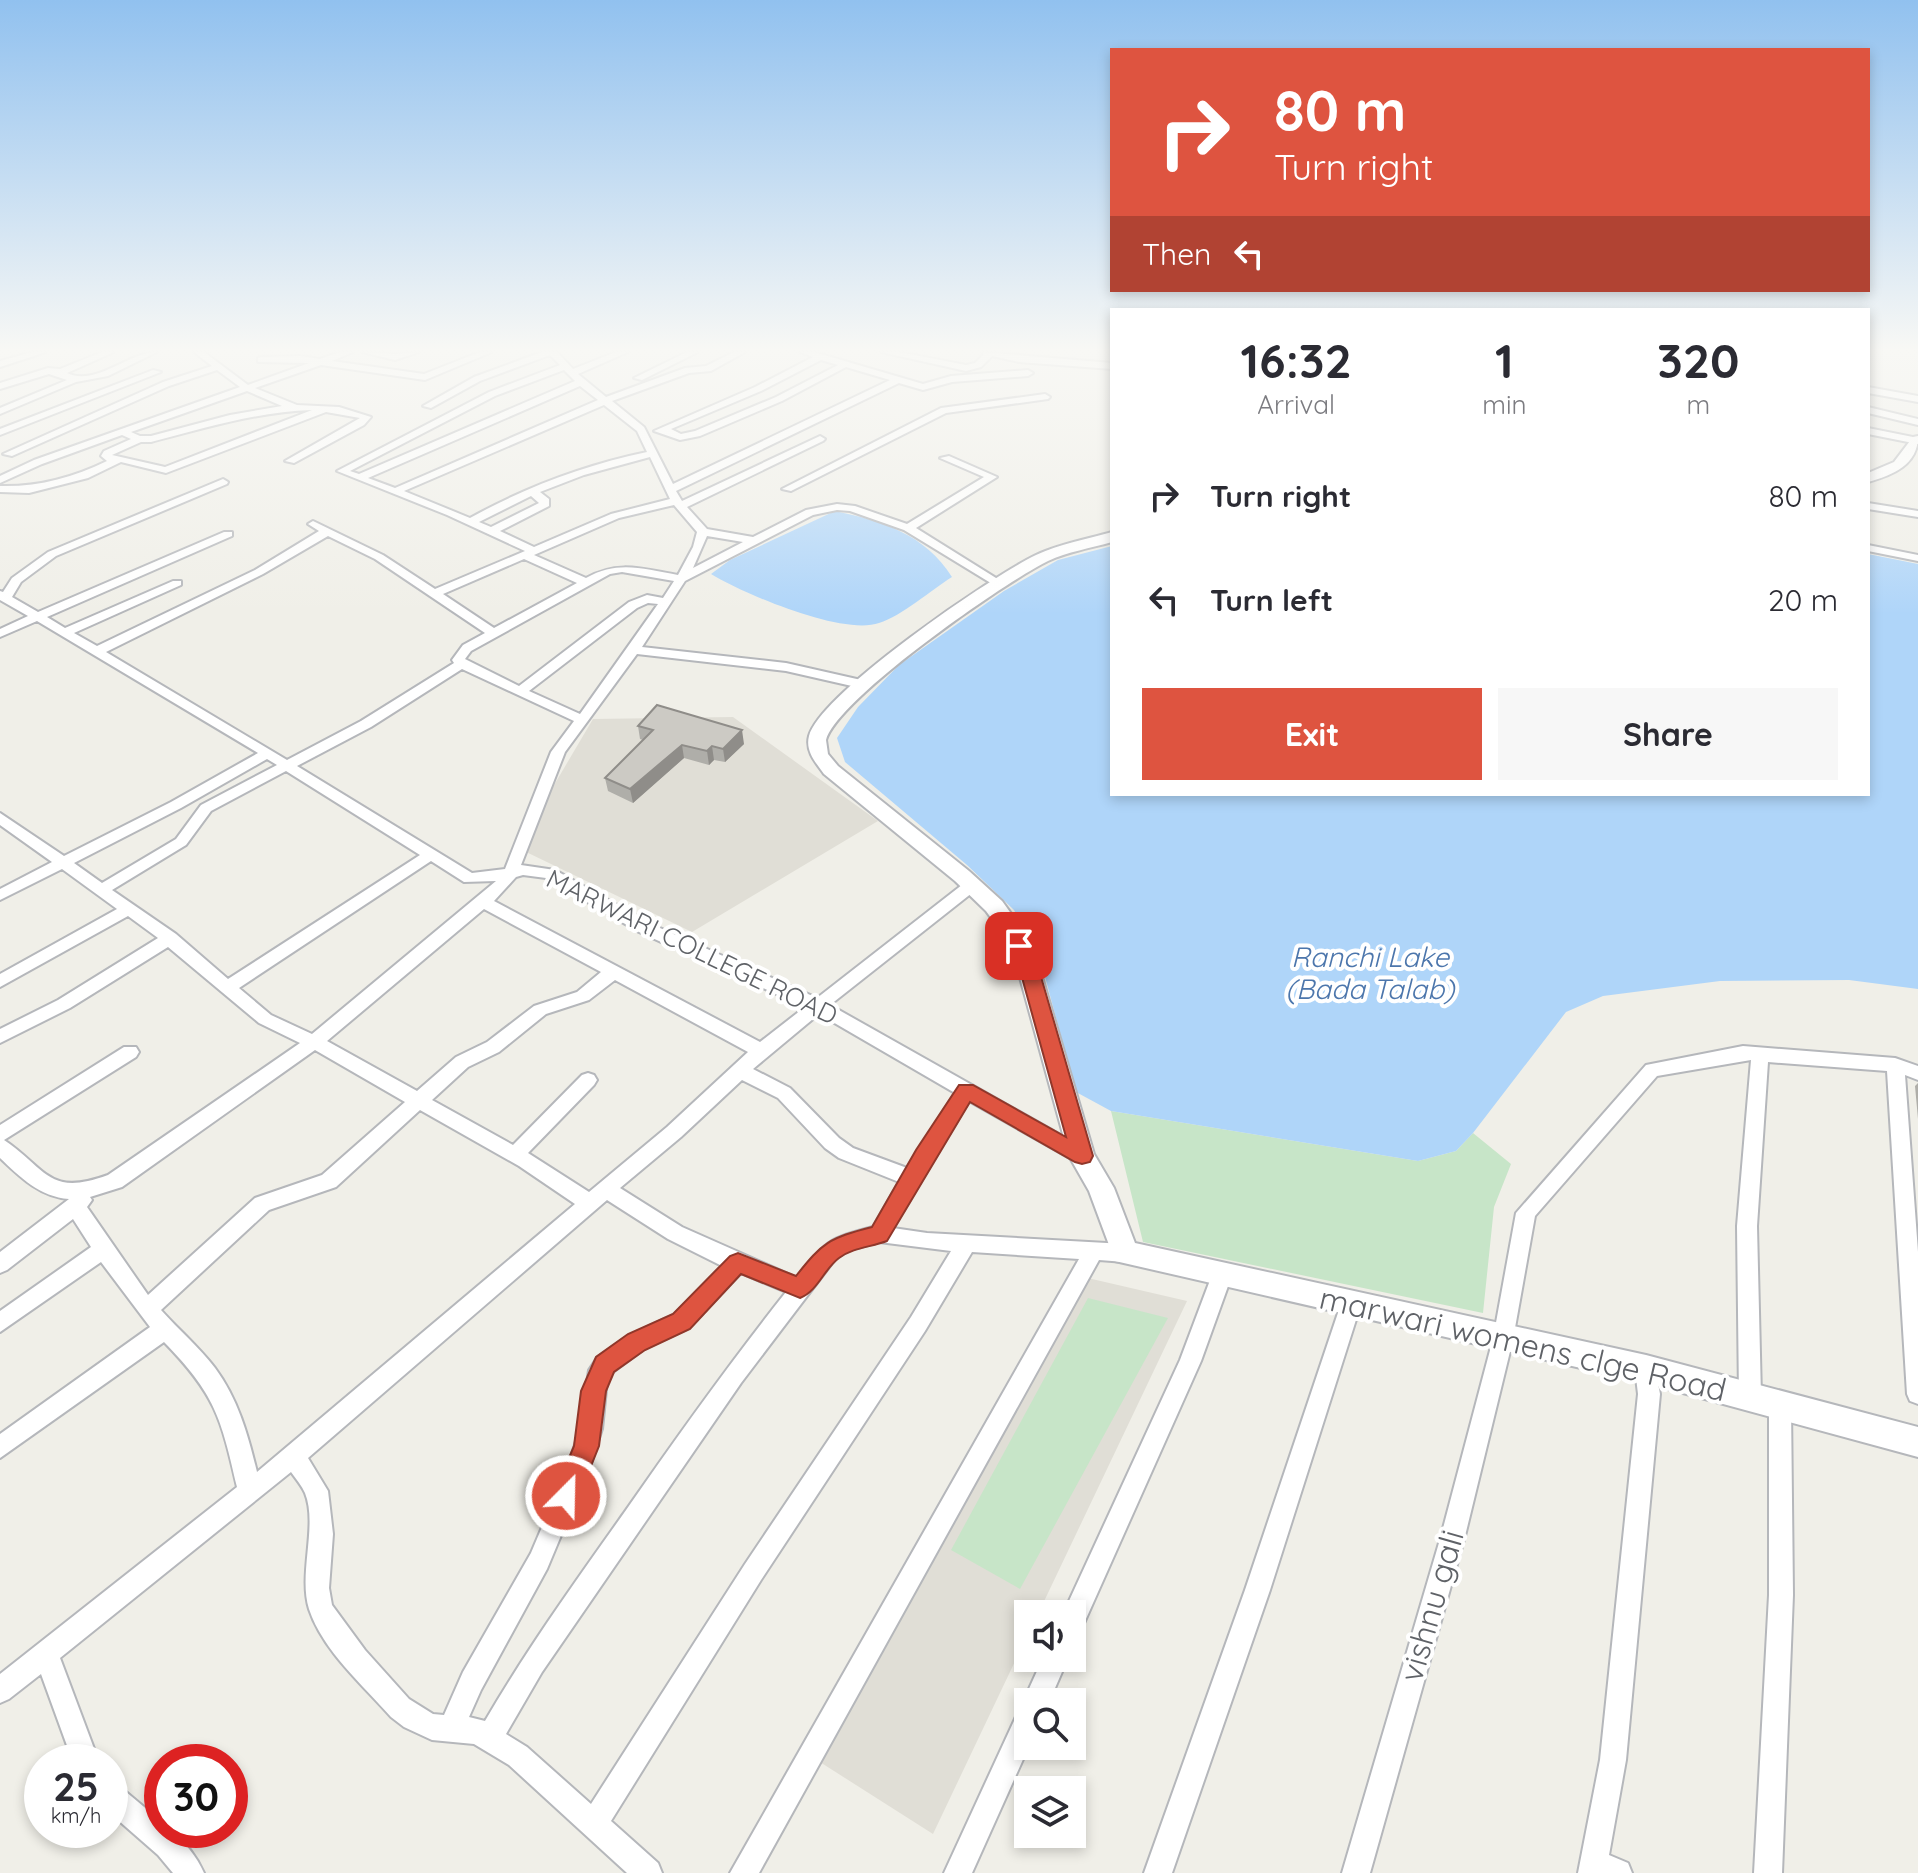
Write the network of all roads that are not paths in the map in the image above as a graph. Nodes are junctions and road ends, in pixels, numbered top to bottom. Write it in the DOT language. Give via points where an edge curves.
graph roads {
  1 [pos="36,439"];
  2 [pos="106,439"];
  3 [pos="139,439"];
  4 [pos="244,439"];
  5 [pos="330,439"];
  6 [pos="404,439"];
  7 [pos="448,439"];
  8 [pos="516,439"];
  9 [pos="648,439"];
  10 [pos="787,439"];
  11 [pos="819,439"];
  12 [pos="886,439"];
  13 [pos="1895,439"];
  14 [pos="1916,446"];
  15 [pos="4,453"];
  16 [pos="652,454"];
  17 [pos="945,458"];
  18 [pos="113,461"];
  19 [pos="290,461"];
  20 [pos="38,462"];
  21 [pos="361,477"];
  22 [pos="1870,477"];
  23 [pos="0,480"];
  24 [pos="223,482"];
  25 [pos="0,489"];
  26 [pos="787,489"];
  27 [pos="396,491"];
  28 [pos="531,491"];
  29 [pos="676,499"];
  30 [pos="1870,506"];
  31 [pos="1918,514"];
  32 [pos="469,523"];
  33 [pos="313,524"];
  34 [pos="908,528"];
  35 [pos="328,531"];
  36 [pos="489,532"];
  37 [pos="703,532"];
  38 [pos="228,534"];
  39 [pos="1110,538"];
  40 [pos="756,541"];
  41 [pos="1870,548"];
  42 [pos="530,553"];
  43 [pos="1918,558"];
  44 [pos="681,579"];
  45 [pos="177,583"];
  46 [pos="588,583"];
  47 [pos="998,583"];
  48 [pos="433,594"];
  49 [pos="3,596"];
  50 [pos="666,602"];
  51 [pos="40,616"];
  52 [pos="66,632"];
  53 [pos="0,633"];
  54 [pos="495,634"];
  55 [pos="634,650"];
  56 [pos="98,651"];
  57 [pos="461,664"];
  58 [pos="865,685"];
  59 [pos="519,692"];
  60 [pos="580,719"];
  61 [pos="267,754"];
  62 [pos="284,764"];
  63 [pos="0,818"];
  64 [pos="430,855"];
  65 [pos="60,863"];
  66 [pos="511,872"];
  67 [pos="972,885"];
  68 [pos="101,890"];
  69 [pos="0,895"];
  70 [pos="484,902"];
  71 [pos="129,909"];
  72 [pos="170,938"];
  73 [pos="613,972"];
  74 [pos="0,981"];
  75 [pos="227,987"];
  76 [pos="816,1005"];
  77 [pos="0,1037"];
  78 [pos="314,1042"];
  79 [pos="761,1051"];
  80 [pos="130,1052"];
  81 [pos="1760,1055"];
  82 [pos="1895,1065"];
  83 [pos="740,1071"];
  84 [pos="1918,1073"];
  85 [pos="588,1080"];
  86 [pos="966,1091"];
  87 [pos="421,1101"];
  88 [pos="0,1134"];
  89 [pos="0,1146"];
  90 [pos="515,1155"];
  91 [pos="1082,1156"];
  92 [pos="911,1178"];
  93 [pos="96,1189"];
  94 [pos="599,1196"];
  95 [pos="75,1206"];
  96 [pos="879,1234"];
  97 [pos="967,1243"];
  98 [pos="102,1250"];
  99 [pos="1094,1250"];
  100 [pos="1125,1253"];
  101 [pos="738,1263"];
  102 [pos="0,1264"];
  103 [pos="1222,1275"];
  104 [pos="800,1288"];
  105 [pos="1351,1304"];
  106 [pos="147,1309"];
  107 [pos="0,1323"];
  108 [pos="166,1328"];
  109 [pos="1503,1339"];
  110 [pos="1646,1369"];
  111 [pos="1918,1394"];
  112 [pos="1750,1397"];
  113 [pos="1780,1405"];
  114 [pos="1918,1442"];
  115 [pos="0,1447"];
  116 [pos="294,1456"];
  117 [pos="250,1492"];
  118 [pos="1082,1600"];
  119 [pos="46,1654"];
  120 [pos="0,1690"];
  121 [pos="451,1730"];
  122 [pos="490,1737"];
  123 [pos="79,1744"];
  124 [pos="1014,1750"];
  125 [pos="128,1811"];
  126 [pos="593,1825"];
  127 [pos="1601,1869"];
  128 [pos="190,1873"];
  129 [pos="648,1873"];
  130 [pos="744,1873"];
  131 [pos="958,1873"];
  132 [pos="1158,1873"];
  133 [pos="1356,1873"];
  134 [pos="1768,1873"];
  1 -- 15 [label="street"];
  2 -- 20 [label="street"];
  3 -- 18 [label="street" via="108,453"];
  4 -- 18 [label="street" via="166,470 126,459"];
  5 -- 19 [label="street"];
  6 -- 21 [label="street" via="342,471"];
  7 -- 21 [label="street"];
  8 -- 27 [label="street"];
  9 -- 16 [label="street"];
  10 -- 29 [label="street"];
  11 -- 29 [label="street"];
  12 -- 26 [label="street"];
  13 -- 14 [label="street"];
  14 -- 22 [label="street" via="1899,465"];
  15 -- 20 [label="street"];
  16 -- 28 [label="street"];
  16 -- 29 [label="street"];
  17 -- 34 [label="street" via="992,477"];
  18 -- 25 [label="street" via="84,476 29,490"];
  20 -- 23 [label="street"];
  21 -- 27 [label="street"];
  24 -- 49 [label="street" via="52,554"];
  27 -- 32 [label="street"];
  28 -- 32 [label="street"];
  28 -- 36 [label="street" via="545,504"];
  29 -- 37 [label="street"];
  29 -- 42 [label="street" via="615,516"];
  30 -- 31 [label="street"];
  32 -- 36 [label="street"];
  33 -- 35 [label="street"];
  34 -- 40 [label="street" via="851,508 824,507"];
  34 -- 47 [label="street"];
  35 -- 48 [label="street"];
  35 -- 56 [label="street" via="259,572"];
  36 -- 42 [label="street"];
  37 -- 40 [label="street"];
  37 -- 44 [label="street"];
  38 -- 51 [label="street"];
  39 -- 47 [label="street" via="1044,557"];
  40 -- 44 [label="street"];
  41 -- 43 [label="street"];
  42 -- 46 [label="street"];
  42 -- 48 [label="street"];
  44 -- 46 [label="street" via="614,569"];
  44 -- 50 [label="street"];
  45 -- 52 [label="street"];
  46 -- 54 [label="street"];
  47 -- 58 [label="street" via="909,646"];
  48 -- 54 [label="street"];
  49 -- 51 [label="street, MARWARI COLLEGE ROAD"];
  50 -- 55 [label="street"];
  50 -- 59 [label="street" via="647,599 633,605"];
  51 -- 52 [label="street, MARWARI COLLEGE ROAD"];
  51 -- 53 [label="street"];
  52 -- 56 [label="street, MARWARI COLLEGE ROAD"];
  54 -- 57 [label="street" via="462,653"];
  55 -- 58 [label="street" via="786,667"];
  55 -- 60 [label="street"];
  56 -- 61 [label="street, MARWARI COLLEGE ROAD"];
  57 -- 59 [label="street"];
  57 -- 62 [label="street" via="366,724"];
  58 -- 67 [label="street" via="819,733 819,754 842,780"];
  59 -- 60 [label="street"];
  60 -- 66 [label="street" via="551,767"];
  61 -- 62 [label="street, MARWARI COLLEGE ROAD"];
  61 -- 65 [label="street"];
  62 -- 64 [label="street, MARWARI COLLEGE ROAD"];
  62 -- 68 [label="street" via="206,808 181,842"];
  63 -- 65 [label="street"];
  64 -- 66 [label="street, MARWARI COLLEGE ROAD" via="469,878"];
  64 -- 75 [label="street"];
  65 -- 68 [label="street"];
  65 -- 69 [label="street"];
  66 -- 70 [label="street"];
  66 -- 76 [label="street, MARWARI COLLEGE ROAD" via="550,874 645,928"];
  67 -- 76 [label="street"];
  67 -- 91 [label="street" via="1002,917 1027,963"];
  68 -- 71 [label="street"];
  70 -- 73 [label="street"];
  70 -- 78 [label="street"];
  71 -- 72 [label="street"];
  71 -- 74 [label="street"];
  72 -- 75 [label="street"];
  72 -- 77 [label="street"];
  73 -- 79 [label="street"];
  73 -- 87 [label="street" via="583,996 540,1010 493,1047 472,1055"];
  75 -- 78 [label="street" via="265,1019"];
  76 -- 79 [label="street"];
  76 -- 86 [label="street, MARWARI COLLEGE ROAD"];
  78 -- 87 [label="street"];
  78 -- 93 [label="street"];
  79 -- 83 [label="street"];
  80 -- 88 [label="street"];
  81 -- 82 [label="street, vishnu gali"];
  81 -- 109 [label="street, vishnu gali" via="1743,1053 1652,1070 1526,1213"];
  81 -- 112 [label="street" via="1747,1226"];
  82 -- 84 [label="street, vishnu gali"];
  82 -- 111 [label="street"];
  83 -- 92 [label="street" via="784,1093 846,1153"];
  83 -- 94 [label="street"];
  85 -- 90 [label="street"];
  86 -- 91 [label="street, MARWARI COLLEGE ROAD"];
  86 -- 92 [label="street"];
  87 -- 90 [label="street"];
  87 -- 106 [label="street" via="329,1181 262,1204"];
  89 -- 93 [label="street" via="52,1191"];
  90 -- 94 [label="street"];
  91 -- 100 [label="street" via="1101,1188"];
  92 -- 96 [label="street"];
  93 -- 95 [label="street"];
  94 -- 101 [label="street"];
  94 -- 116 [label="street"];
  95 -- 98 [label="street"];
  95 -- 102 [label="street"];
  96 -- 97 [label="street"];
  96 -- 104 [label="street" via="829,1252"];
  97 -- 99 [label="street"];
  97 -- 126 [label="street"];
  98 -- 106 [label="street"];
  98 -- 107 [label="street"];
  99 -- 100 [label="street"];
  99 -- 130 [label="street"];
  100 -- 103 [label="street, marwari womens clge Road"];
  101 -- 104 [label="street"];
  101 -- 121 [label="street" via="682,1321 637,1342 605,1365 594,1391 591,1429 579,1466 533,1573 478,1669"];
  103 -- 105 [label="street, marwari womens clge Road"];
  103 -- 118 [label="street" via="1190,1361"];
  104 -- 122 [label="street" via="533,1663"];
  105 -- 109 [label="street, marwari womens clge Road"];
  105 -- 132 [label="street" via="1312,1432"];
  106 -- 108 [label="street"];
  108 -- 115 [label="street"];
  108 -- 117 [label="street" via="221,1394 239,1438"];
  109 -- 110 [label="street, marwari womens clge Road"];
  109 -- 133 [label="street, vishnu gali" via="1453,1536"];
  110 -- 112 [label="street, marwari womens clge Road"];
  110 -- 127 [label="street" via="1649,1394"];
  112 -- 113 [label="street, marwari womens clge Road"];
  113 -- 114 [label="street, marwari womens clge Road"];
  113 -- 134 [label="street" via="1781,1595"];
  116 -- 117 [label="street"];
  116 -- 121 [label="street" via="317,1491 317,1588 332,1628 400,1708 432,1727"];
  117 -- 119 [label="street"];
  119 -- 120 [label="street"];
  119 -- 123 [label="street"];
  121 -- 122 [label="street"];
  122 -- 126 [label="street" via="535,1770"];
  124 -- 131 [label="street"];
  125 -- 128 [label="street" via="168,1845"];
  126 -- 129 [label="street"];
}
